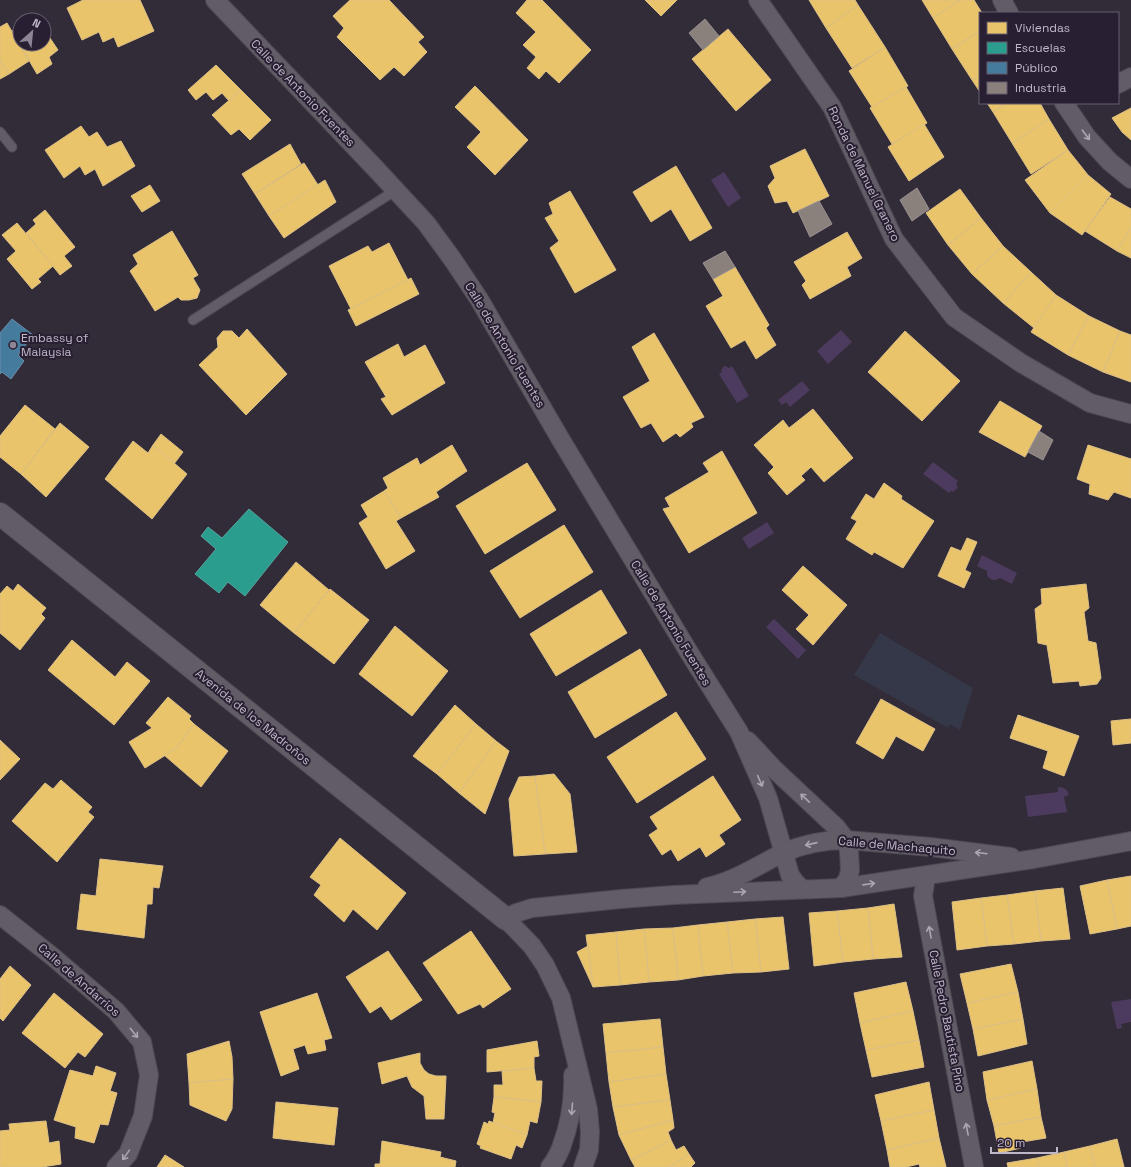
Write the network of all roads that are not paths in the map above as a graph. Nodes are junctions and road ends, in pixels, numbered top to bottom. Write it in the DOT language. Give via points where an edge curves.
graph roads {
  1 [pos="214,0"];
  2 [pos="758,0"];
  3 [pos="1002,0"];
  4 [pos="1009,12"];
  5 [pos="1131,77"];
  6 [pos="1119,83"];
  7 [pos="1071,105"];
  8 [pos="0,132"];
  9 [pos="12,147"];
  10 [pos="1131,179"];
  11 [pos="396,190"];
  12 [pos="193,320"];
  13 [pos="1131,414"];
  14 [pos="0,514"];
  15 [pos="739,732"];
  16 [pos="846,840"];
  17 [pos="1131,841"];
  18 [pos="783,853"];
  19 [pos="1034,860"];
  20 [pos="926,876"];
  21 [pos="801,888"];
  22 [pos="841,888"];
  23 [pos="673,895"];
  24 [pos="0,914"];
  25 [pos="506,919"];
  26 [pos="572,1042"];
  27 [pos="116,1167"];
  28 [pos="550,1167"];
  29 [pos="583,1167"];
  30 [pos="974,1167"];
  1 -- 11 [label="street, Calle de Antonio Fuentes"];
  2 -- 13 [label="street, Ronda de Manuel Granero" via="832,107 894,239 954,317 1021,363 1090,403"];
  3 -- 4 [label="street"];
  5 -- 6 [label="street"];
  7 -- 10 [label="street, one-way" via="1087,137 1110,162"];
  8 -- 9 [label="lane"];
  11 -- 12 [label="lane"];
  11 -- 15 [label="street, Calle de Antonio Fuentes" via="426,223 479,299 561,440"];
  14 -- 25 [label="street, Avenida de los Madroños"];
  16 -- 15 [label="street, Calle de Antonio Fuentes, one-way" via="836,827"];
  15 -- 18 [label="street, Calle de Antonio Fuentes, one-way" via="768,798"];
  16 -- 18 [label="street, Calle de Machaquito, one-way" via="832,840"];
  19 -- 16 [label="street, Calle de Machaquito, one-way" via="931,847"];
  16 -- 22 [label="street, Calle de Antonio Fuentes" via="850,870 848,879"];
  17 -- 19 [label="street, Calle de Machaquito"];
  18 -- 21 [label="street, Calle de Antonio Fuentes" via="790,875"];
  18 -- 23 [label="street, Calle de Machaquito" via="717,885"];
  19 -- 20 [label="street, Calle de Machaquito"];
  22 -- 20 [label="street, Calle de Machaquito, one-way"];
  30 -- 20 [label="street, Calle Pedro Bautista Pino, one-way" via="923,896"];
  21 -- 22 [label="street, Calle de Machaquito"];
  23 -- 21 [label="street, Calle de Machaquito, one-way"];
  23 -- 25 [label="street, Calle de Machaquito" via="532,908"];
  24 -- 27 [label="street, Calle de Andarrios, one-way" via="116,1011 142,1042 149,1075 143,1116 128,1154"];
  25 -- 26 [label="street" via="532,946 545,965 561,998"];
  26 -- 28 [label="street, one-way" via="574,1084 571,1114 555,1162"];
  26 -- 29 [label="street" via="588,1109 589,1150"];
}
